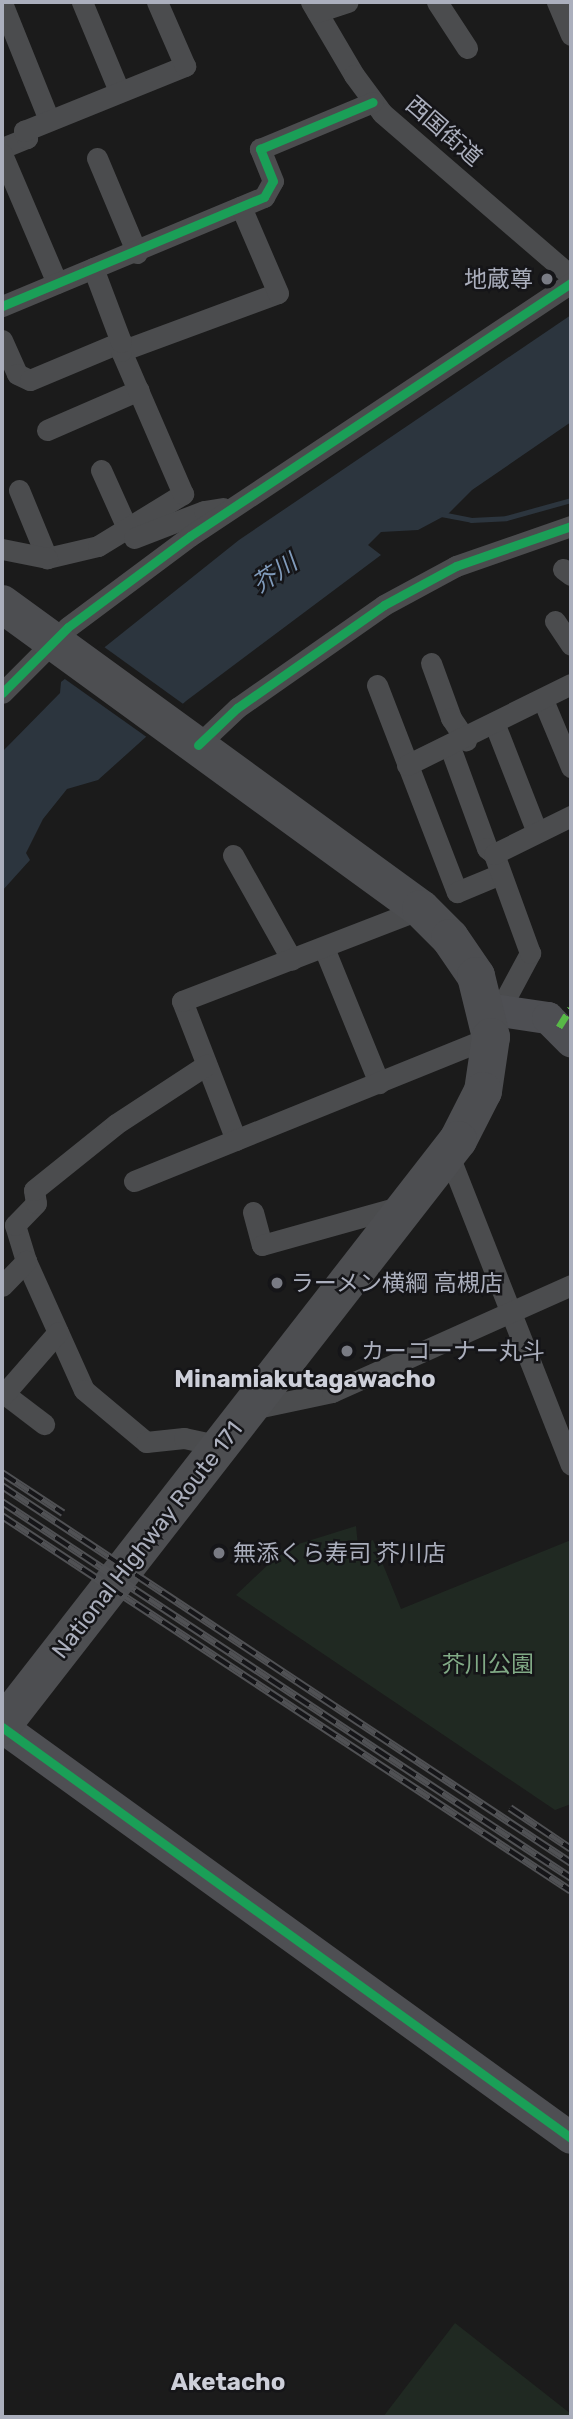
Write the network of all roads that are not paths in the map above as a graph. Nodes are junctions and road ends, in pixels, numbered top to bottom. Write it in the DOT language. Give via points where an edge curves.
graph roads {
  1 [pos="82,2"];
  2 [pos="156,2"];
  3 [pos="347,2"];
  4 [pos="437,2"];
  5 [pos="557,2"];
  6 [pos="2,3"];
  7 [pos="314,7"];
  8 [pos="571,35"];
  9 [pos="467,48"];
  10 [pos="119,91"];
  11 [pos="373,102"];
  12 [pos="49,120"];
  13 [pos="2,148"];
  14 [pos="2,154"];
  15 [pos="97,158"];
  16 [pos="241,207"];
  17 [pos="137,253"];
  18 [pos="93,268"];
  19 [pos="571,276"];
  20 [pos="57,283"];
  21 [pos="571,283"];
  22 [pos="2,306"];
  23 [pos="2,343"];
  24 [pos="121,346"];
  25 [pos="139,390"];
  26 [pos="47,430"];
  27 [pos="101,470"];
  28 [pos="19,490"];
  29 [pos="232,507"];
  30 [pos="571,526"];
  31 [pos="128,530"];
  32 [pos="98,546"];
  33 [pos="2,549"];
  34 [pos="47,558"];
  35 [pos="2,604"];
  36 [pos="555,621"];
  37 [pos="59,644"];
  38 [pos="571,645"];
  39 [pos="431,663"];
  40 [pos="571,684"];
  41 [pos="377,685"];
  42 [pos="2,693"];
  43 [pos="542,699"];
  44 [pos="495,725"];
  45 [pos="191,740"];
  46 [pos="458,743"];
  47 [pos="407,765"];
  48 [pos="571,767"];
  49 [pos="571,816"];
  50 [pos="537,832"];
  51 [pos="233,855"];
  52 [pos="496,865"];
  53 [pos="421,909"];
  54 [pos="324,948"];
  55 [pos="292,960"];
  56 [pos="493,1018"];
  57 [pos="571,1041"];
  58 [pos="206,1065"];
  59 [pos="379,1083"];
  60 [pos="236,1140"];
  61 [pos="448,1153"];
  62 [pos="135,1181"];
  63 [pos="411,1204"];
  64 [pos="253,1212"];
  65 [pos="8,1224"];
  66 [pos="26,1261"];
  67 [pos="571,1285"];
  68 [pos="2,1286"];
  69 [pos="513,1314"];
  70 [pos="58,1332"];
  71 [pos="3,1393"];
  72 [pos="250,1410"];
  73 [pos="44,1424"];
  74 [pos="221,1446"];
  75 [pos="571,1465"];
  76 [pos="2,1726"];
  77 [pos="571,2138"];
  1 -- 10 [label="street"];
  2 -- 10 [label="street" via="185,66"];
  3 -- 7 [label="street"];
  4 -- 9 [label="street"];
  5 -- 8 [label="street"];
  6 -- 12 [label="street"];
  7 -- 11 [label="street, 西国街道"];
  10 -- 12 [label="street"];
  11 -- 16 [label="street" via="260,149 273,181 264,197"];
  11 -- 19 [label="street, 西国街道"];
  12 -- 13 [label="street" via="24,131 27,138"];
  14 -- 20 [label="street"];
  15 -- 17 [label="street"];
  16 -- 17 [label="street"];
  16 -- 24 [label="street" via="278,293"];
  17 -- 18 [label="street"];
  18 -- 20 [label="street"];
  18 -- 24 [label="street"];
  20 -- 22 [label="street"];
  21 -- 29 [label="street"];
  23 -- 24 [label="street" via="17,374 30,380"];
  24 -- 25 [label="street"];
  25 -- 26 [label="street"];
  25 -- 31 [label="street" via="183,494"];
  27 -- 31 [label="street"];
  28 -- 34 [label="street"];
  29 -- 32 [label="street" via="204,511 138,537"];
  29 -- 37 [label="street"];
  30 -- 45 [label="street" via="456,566 384,605"];
  31 -- 32 [label="street"];
  32 -- 34 [label="street"];
  33 -- 34 [label="street"];
  35 -- 37 [label="highway, National Highway Route 171"];
  36 -- 38 [label="street"];
  37 -- 42 [label="street"];
  37 -- 45 [label="highway, National Highway Route 171"];
  39 -- 46 [label="street"];
  40 -- 43 [label="street"];
  41 -- 47 [label="street"];
  43 -- 44 [label="street"];
  43 -- 48 [label="street"];
  44 -- 46 [label="street"];
  44 -- 50 [label="street"];
  45 -- 53 [label="highway, National Highway Route 171"];
  46 -- 47 [label="street"];
  46 -- 52 [label="street" via="487,848"];
  47 -- 52 [label="street" via="457,892"];
  49 -- 50 [label="street"];
  50 -- 52 [label="street"];
  51 -- 55 [label="street"];
  52 -- 56 [label="street" via="530,953"];
  53 -- 54 [label="street"];
  53 -- 56 [label="highway, National Highway Route 171" via="465,957"];
  54 -- 55 [label="street"];
  54 -- 59 [label="street"];
  55 -- 58 [label="street" via="182,1001"];
  56 -- 57 [label="street" via="548,1018"];
  56 -- 59 [label="street"];
  56 -- 61 [label="highway, National Highway Route 171" via="488,1074 477,1108"];
  58 -- 60 [label="street"];
  58 -- 65 [label="street" via="116,1125 34,1190 36,1203"];
  59 -- 60 [label="street"];
  60 -- 62 [label="street"];
  61 -- 63 [label="highway, National Highway Route 171"];
  61 -- 69 [label="street"];
  63 -- 64 [label="street" via="262,1245"];
  63 -- 72 [label="highway, National Highway Route 171"];
  65 -- 66 [label="street"];
  66 -- 68 [label="street"];
  66 -- 70 [label="street"];
  67 -- 69 [label="street"];
  69 -- 72 [label="street" via="332,1392"];
  69 -- 75 [label="street"];
  70 -- 71 [label="street"];
  70 -- 74 [label="street" via="84,1390 146,1442 184,1438"];
  71 -- 73 [label="street"];
  72 -- 74 [label="highway, National Highway Route 171"];
  74 -- 76 [label="highway, National Highway Route 171"];
  76 -- 77 [label="street"];
}
